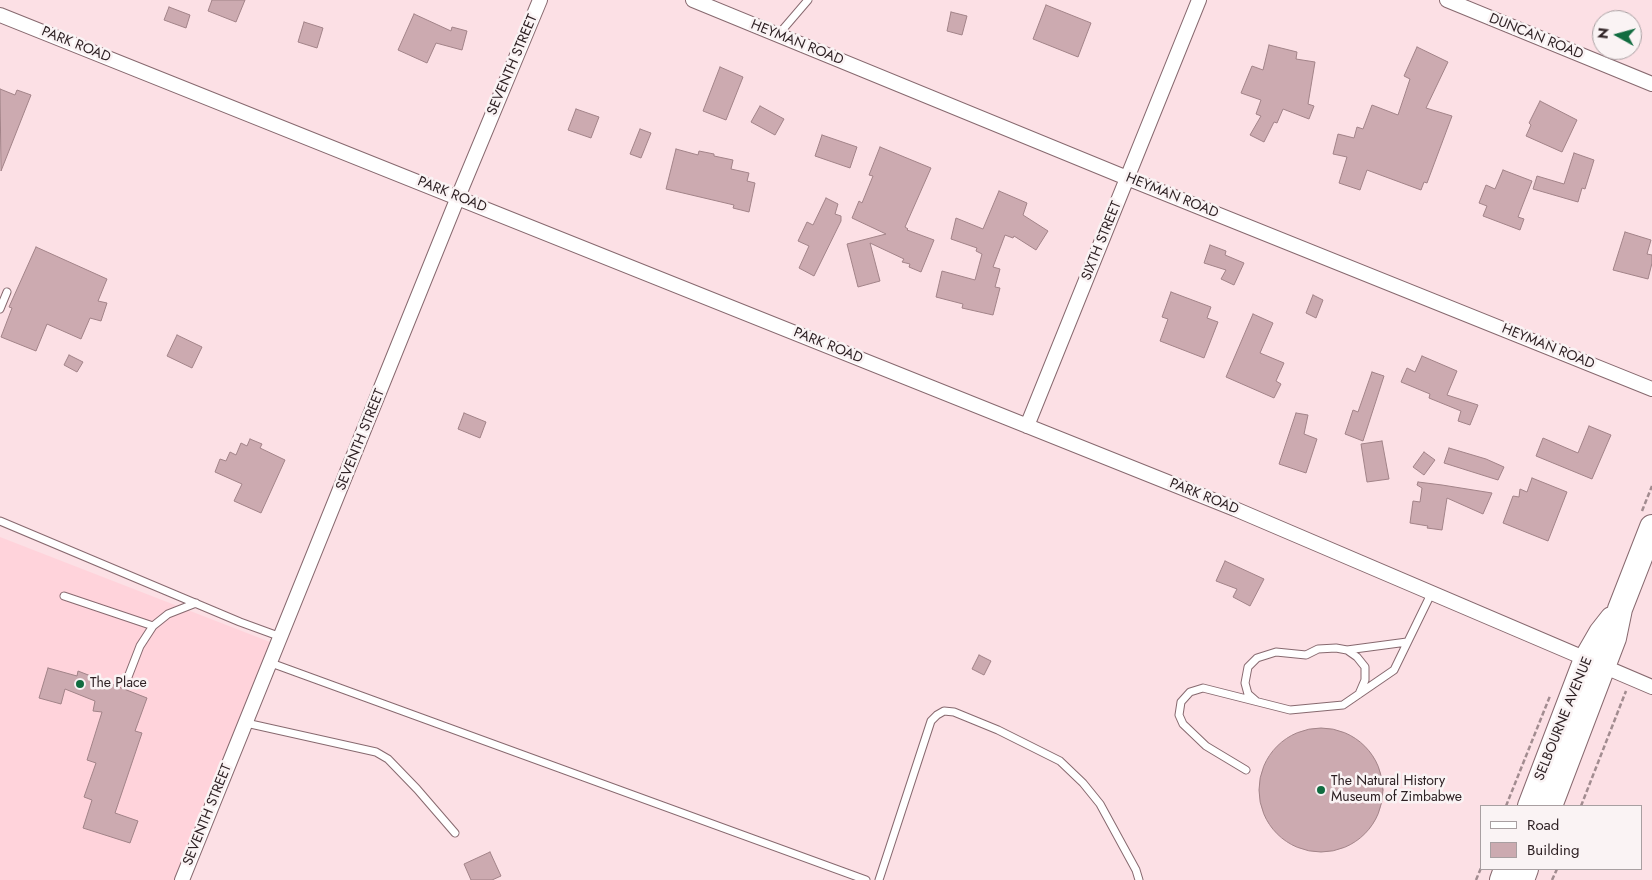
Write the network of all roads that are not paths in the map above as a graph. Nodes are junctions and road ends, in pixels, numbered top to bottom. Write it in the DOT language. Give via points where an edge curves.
graph roads {
  1 [pos="540,0"];
  2 [pos="693,0"];
  3 [pos="808,0"];
  4 [pos="1199,0"];
  5 [pos="1447,0"];
  6 [pos="0,15"];
  7 [pos="778,35"];
  8 [pos="1652,84"];
  9 [pos="1127,178"];
  10 [pos="458,197"];
  11 [pos="7,292"];
  12 [pos="0,309"];
  13 [pos="1652,389"];
  14 [pos="1027,426"];
  15 [pos="0,521"];
  16 [pos="1652,527"];
  17 [pos="1430,594"];
  18 [pos="64,596"];
  19 [pos="196,603"];
  20 [pos="153,626"];
  21 [pos="281,636"];
  22 [pos="1407,642"];
  23 [pos="1347,650"];
  24 [pos="271,663"];
  25 [pos="1595,663"];
  26 [pos="128,677"];
  27 [pos="1652,687"];
  28 [pos="1359,694"];
  29 [pos="1256,702"];
  30 [pos="246,722"];
  31 [pos="1246,770"];
  32 [pos="1530,805"];
  33 [pos="1550,805"];
  34 [pos="455,833"];
  35 [pos="182,880"];
  36 [pos="866,880"];
  37 [pos="879,880"];
  38 [pos="1140,880"];
  1 -- 10 [label="street, SEVENTH STREET"];
  2 -- 7 [label="street, HEYMAN ROAD"];
  3 -- 7 [label="lane"];
  4 -- 9 [label="street, SIXTH STREET"];
  5 -- 8 [label="street, DUNCAN ROAD"];
  6 -- 10 [label="street, PARK ROAD"];
  7 -- 9 [label="street, HEYMAN ROAD"];
  9 -- 13 [label="street, HEYMAN ROAD"];
  9 -- 14 [label="street, SIXTH STREET"];
  10 -- 14 [label="street, PARK ROAD"];
  10 -- 21 [label="street, SEVENTH STREET"];
  11 -- 12 [label="lane"];
  14 -- 17 [label="street, PARK ROAD" via="1235,509"];
  15 -- 19 [label="lane"];
  16 -- 25 [label="highway, SELBOURNE AVENUE" via="1620,609 1601,633"];
  17 -- 22 [label="lane"];
  17 -- 25 [label="street, PARK ROAD"];
  18 -- 20 [label="lane"];
  19 -- 20 [label="lane" via="168,614"];
  19 -- 21 [label="lane"];
  20 -- 26 [label="lane" via="140,646"];
  21 -- 24 [label="street, SEVENTH STREET"];
  22 -- 23 [label="lane"];
  22 -- 28 [label="lane" via="1394,670"];
  23 -- 28 [label="lane" via="1365,668 1365,680"];
  23 -- 29 [label="lane" via="1318,649 1306,655 1276,652 1258,658 1248,667 1245,683 1248,694"];
  24 -- 30 [label="street, SEVENTH STREET"];
  24 -- 36 [label="lane"];
  25 -- 27 [label="street, PARK ROAD"];
  25 -- 32 [label="highway, SELBOURNE AVENUE"];
  25 -- 33 [label="highway, SELBOURNE AVENUE"];
  28 -- 29 [label="lane" via="1343,705 1290,710"];
  29 -- 31 [label="lane" via="1202,688 1190,692 1181,702 1178,715 1206,746"];
  30 -- 34 [label="lane" via="376,752 388,759"];
  30 -- 35 [label="street, SEVENTH STREET"];
  37 -- 38 [label="lane" via="930,721 944,711 998,730 1060,761 1100,804"];
}
